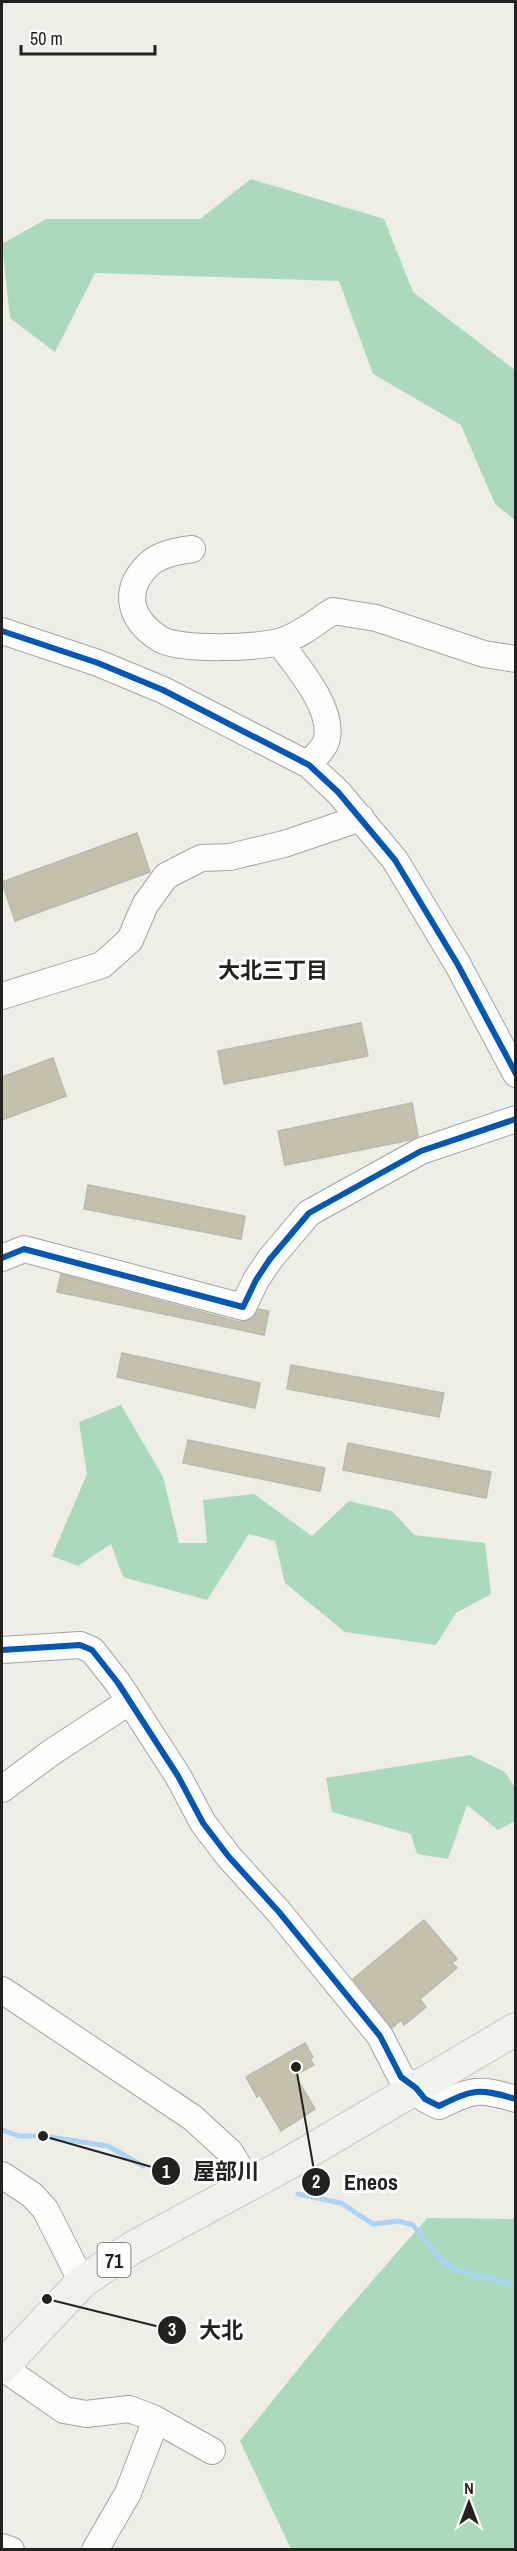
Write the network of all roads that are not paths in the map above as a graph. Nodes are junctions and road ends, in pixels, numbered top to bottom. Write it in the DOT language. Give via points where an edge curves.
graph roads {
  1 [pos="192,549"];
  2 [pos="2,631"];
  3 [pos="279,642"];
  4 [pos="516,660"];
  5 [pos="309,765"];
  6 [pos="361,818"];
  7 [pos="2,996"];
  8 [pos="516,1074"];
  9 [pos="516,1119"];
  10 [pos="2,1258"];
  11 [pos="2,1650"];
  12 [pos="130,1701"];
  13 [pos="2,1789"];
  14 [pos="2,1990"];
  15 [pos="516,2029"];
  16 [pos="416,2088"];
  17 [pos="516,2099"];
  18 [pos="2,2175"];
  19 [pos="250,2185"];
  20 [pos="82,2282"];
  21 [pos="2,2367"];
  22 [pos="156,2420"];
  23 [pos="212,2451"];
  24 [pos="2,2547"];
  25 [pos="11,2550"];
  26 [pos="95,2550"];
  1 -- 3 [label="street" via="172,552 150,564 136,583 131,603 137,620 161,640 186,647"];
  2 -- 5 [label="street" via="163,690"];
  3 -- 4 [label="street" via="298,635 333,611 376,618 484,654"];
  3 -- 5 [label="street" via="318,696 327,723 327,739"];
  5 -- 6 [label="street"];
  6 -- 7 [label="street" via="284,844 230,857 201,858 166,876 145,905 130,940 102,965"];
  6 -- 8 [label="street" via="407,879"];
  9 -- 10 [label="street" via="422,1151 309,1213 270,1259 243,1307 24,1250"];
  11 -- 12 [label="street" via="80,1645 92,1650"];
  12 -- 13 [label="street"];
  12 -- 16 [label="street" via="203,1823 380,2036 401,2077"];
  14 -- 19 [label="street" via="193,2118 230,2152"];
  15 -- 16 [label="main road, 71"];
  16 -- 17 [label="street" via="425,2099 439,2106 466,2093 485,2090"];
  16 -- 19 [label="main road, 71"];
  18 -- 20 [label="street" via="45,2209"];
  19 -- 20 [label="main road, 71" via="132,2248"];
  20 -- 21 [label="main road, 71"];
  21 -- 22 [label="street" via="64,2410 86,2415 129,2409"];
  22 -- 23 [label="street"];
  22 -- 26 [label="street" via="128,2493"];
  24 -- 25 [label="street"];
}
